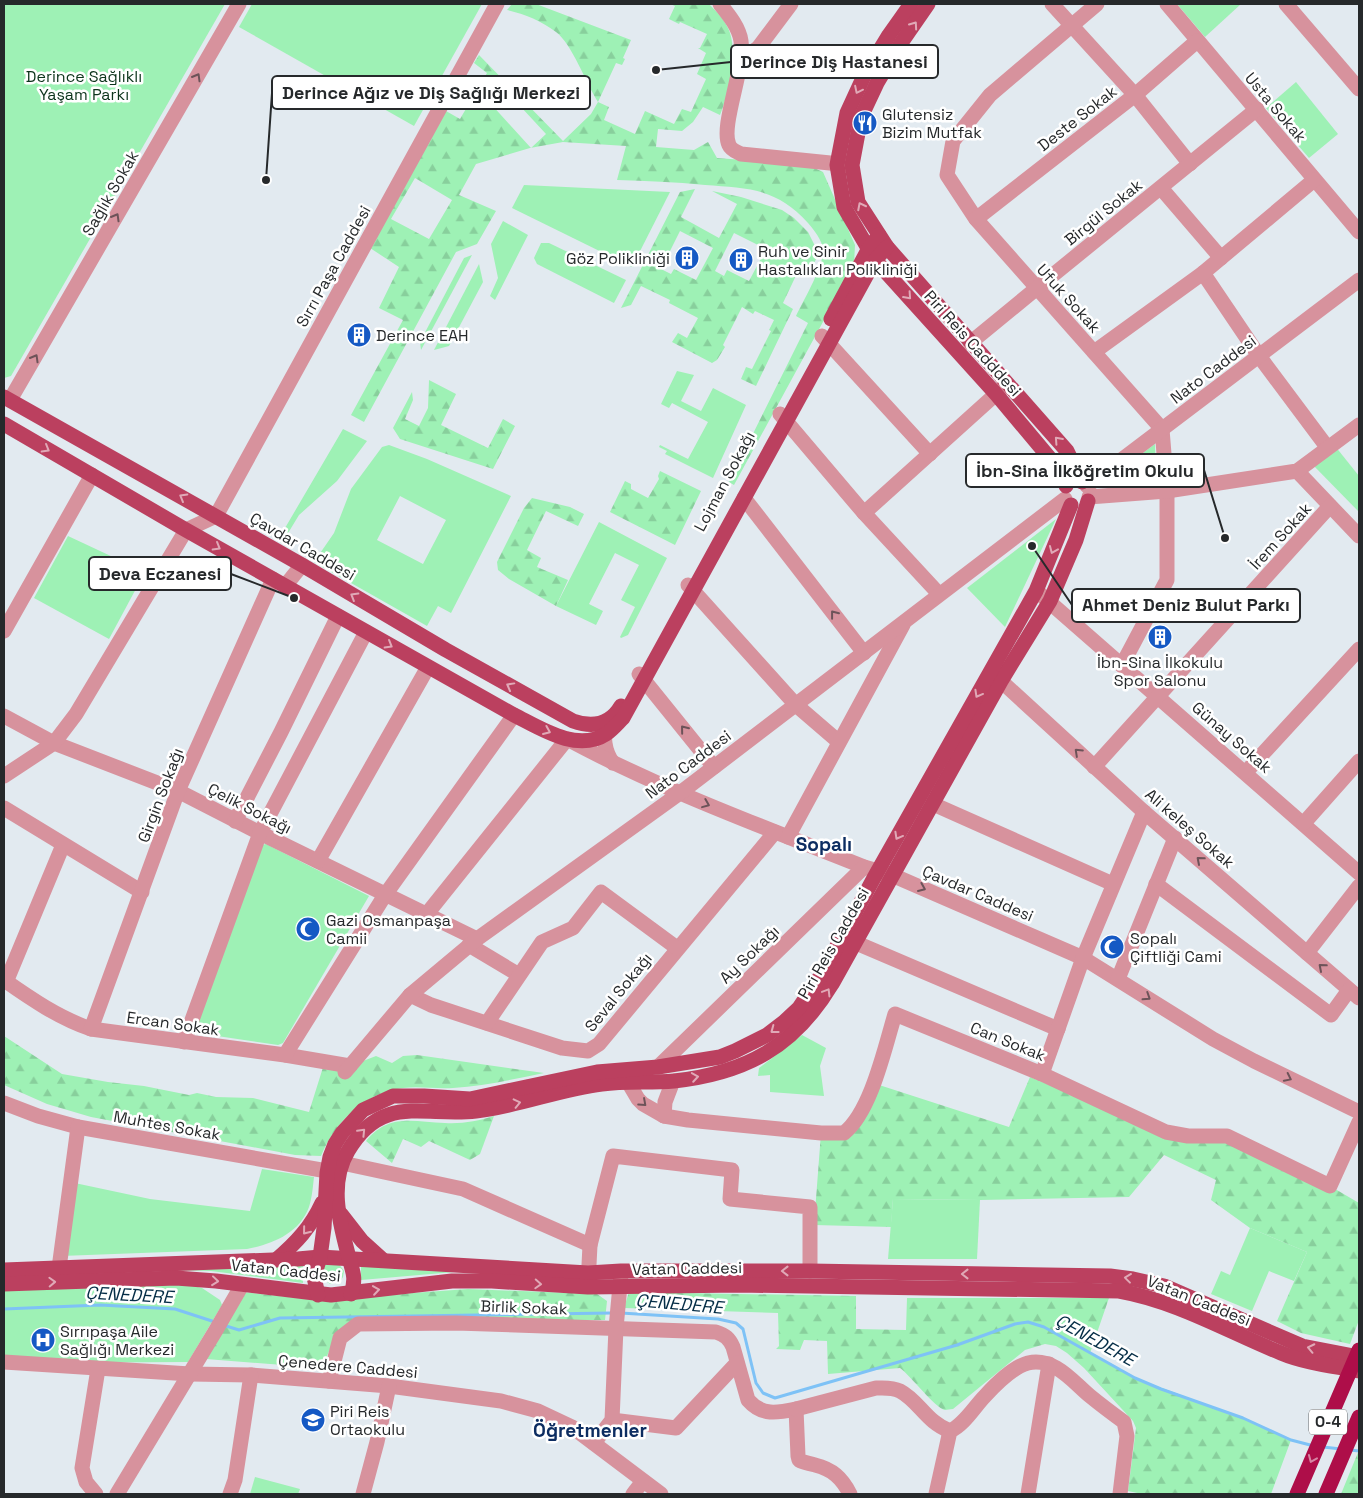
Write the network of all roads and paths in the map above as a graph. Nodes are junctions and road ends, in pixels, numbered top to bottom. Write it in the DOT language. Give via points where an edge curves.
graph roads {
  1 [pos="239,4"];
  2 [pos="497,4"];
  3 [pos="720,4"];
  4 [pos="791,4"];
  5 [pos="911,4"];
  6 [pos="928,4"];
  7 [pos="1052,4"];
  8 [pos="1097,4"];
  9 [pos="1167,4"];
  10 [pos="1286,4"];
  11 [pos="1072,24"];
  12 [pos="1197,41"];
  13 [pos="742,58"];
  14 [pos="1359,89"];
  15 [pos="1135,95"];
  16 [pos="1257,110"];
  17 [pos="1190,164"];
  18 [pos="844,165"];
  19 [pos="1314,180"];
  20 [pos="1161,188"];
  21 [pos="976,219"];
  22 [pos="1359,232"];
  23 [pos="883,241"];
  24 [pos="872,255"];
  25 [pos="1220,258"];
  26 [pos="1203,273"];
  27 [pos="1359,280"];
  28 [pos="1037,288"];
  29 [pos="825,340"];
  30 [pos="970,343"];
  31 [pos="1094,352"];
  32 [pos="1258,356"];
  33 [pos="1002,389"];
  34 [pos="7,398"];
  35 [pos="783,417"];
  36 [pos="4,424"];
  37 [pos="1359,424"];
  38 [pos="1162,429"];
  39 [pos="1327,447"];
  40 [pos="930,454"];
  41 [pos="1297,471"];
  42 [pos="92,475"];
  43 [pos="1086,491"];
  44 [pos="1168,491"];
  45 [pos="1068,497"];
  46 [pos="744,498"];
  47 [pos="1330,506"];
  48 [pos="864,513"];
  49 [pos="216,516"];
  50 [pos="186,530"];
  51 [pos="1359,536"];
  52 [pos="302,565"];
  53 [pos="279,582"];
  54 [pos="691,587"];
  55 [pos="1036,591"];
  56 [pos="939,594"];
  57 [pos="1050,601"];
  58 [pos="338,616"];
  59 [pos="907,619"];
  60 [pos="4,631"];
  61 [pos="366,632"];
  62 [pos="1359,649"];
  63 [pos="864,653"];
  64 [pos="1122,665"];
  65 [pos="428,667"];
  66 [pos="642,677"];
  67 [pos="1001,681"];
  68 [pos="1157,696"];
  69 [pos="634,699"];
  70 [pos="796,705"];
  71 [pos="616,714"];
  72 [pos="514,715"];
  73 [pos="4,716"];
  74 [pos="605,735"];
  75 [pos="567,738"];
  76 [pos="839,742"];
  77 [pos="54,743"];
  78 [pos="1359,760"];
  79 [pos="613,763"];
  80 [pos="714,767"];
  81 [pos="1094,767"];
  82 [pos="1246,772"];
  83 [pos="4,776"];
  84 [pos="178,791"];
  85 [pos="680,793"];
  86 [pos="933,804"];
  87 [pos="4,808"];
  88 [pos="1144,812"];
  89 [pos="235,821"];
  90 [pos="1304,823"];
  91 [pos="260,834"];
  92 [pos="782,834"];
  93 [pos="1175,838"];
  94 [pos="63,845"];
  95 [pos="318,861"];
  96 [pos="878,871"];
  97 [pos="1359,872"];
  98 [pos="1113,884"];
  99 [pos="1156,884"];
  100 [pos="1359,886"];
  101 [pos="142,892"];
  102 [pos="385,895"];
  103 [pos="426,915"];
  104 [pos="473,942"];
  105 [pos="854,942"];
  106 [pos="677,948"];
  107 [pos="1307,953"];
  108 [pos="1083,958"];
  109 [pos="519,975"];
  110 [pos="1118,979"];
  111 [pos="5,981"];
  112 [pos="1354,994"];
  113 [pos="410,995"];
  114 [pos="487,1023"];
  115 [pos="92,1029"];
  116 [pos="1058,1029"];
  117 [pos="184,1042"];
  118 [pos="582,1052"];
  119 [pos="286,1055"];
  120 [pos="658,1067"];
  121 [pos="348,1069"];
  122 [pos="1042,1074"];
  123 [pos="585,1075"];
  124 [pos="673,1081"];
  125 [pos="628,1082"];
  126 [pos="4,1103"];
  127 [pos="1359,1112"];
  128 [pos="664,1116"];
  129 [pos="1359,1122"];
  130 [pos="78,1127"];
  131 [pos="342,1163"];
  132 [pos="327,1171"];
  133 [pos="325,1194"];
  134 [pos="338,1211"];
  135 [pos="590,1245"];
  136 [pos="320,1257"];
  137 [pos="349,1258"];
  138 [pos="276,1260"];
  139 [pos="384,1260"];
  140 [pos="59,1268"];
  141 [pos="4,1270"];
  142 [pos="621,1271"];
  143 [pos="810,1272"];
  144 [pos="588,1280"];
  145 [pos="4,1284"];
  146 [pos="242,1285"];
  147 [pos="620,1292"];
  148 [pos="318,1294"];
  149 [pos="351,1294"];
  150 [pos="617,1324"];
  151 [pos="1359,1350"];
  152 [pos="1359,1357"];
  153 [pos="4,1362"];
  154 [pos="737,1363"];
  155 [pos="1049,1364"];
  156 [pos="98,1369"];
  157 [pos="1359,1371"];
  158 [pos="190,1374"];
  159 [pos="251,1375"];
  160 [pos="329,1381"];
  161 [pos="388,1386"];
  162 [pos="796,1409"];
  163 [pos="1359,1417"];
  164 [pos="612,1420"];
  165 [pos="950,1431"];
  166 [pos="594,1443"];
  167 [pos="643,1481"];
  168 [pos="96,1494"];
  169 [pos="117,1494"];
  170 [pos="230,1494"];
  171 [pos="363,1494"];
  172 [pos="633,1494"];
  173 [pos="662,1494"];
  174 [pos="850,1494"];
  175 [pos="936,1494"];
  176 [pos="1028,1494"];
  177 [pos="1120,1494"];
  178 [pos="1297,1494"];
  179 [pos="1326,1494"];
  34 -- 1 [label="street, Sağlık Sokak, one-way"];
  2 -- 49 [label="street, Sırrı Paşa Caddesi"];
  3 -- 13 [label="street" via="741,40"];
  4 -- 13 [label="street" via="758,48"];
  5 -- 18 [label="main road, Piri Reis Cadddesi, one-way" via="864,76 847,113"];
  18 -- 6 [label="main road, Piri Reis Cadddesi, one-way" via="877,83"];
  7 -- 11 [label="street"];
  8 -- 11 [label="street, Ufuk Sokak"];
  9 -- 12 [label="street, Usta Sokak"];
  10 -- 14 [label="street"];
  11 -- 15 [label="street"];
  11 -- 21 [label="street, Ufuk Sokak" via="990,95 953,141 947,175"];
  12 -- 15 [label="street, Deste Sokak"];
  12 -- 16 [label="street, Usta Sokak"];
  13 -- 18 [label="street" via="728,128 729,146 741,154"];
  15 -- 17 [label="street"];
  15 -- 21 [label="street, Deste Sokak"];
  16 -- 17 [label="street, Birgül Sokak"];
  16 -- 19 [label="street, Usta Sokak"];
  17 -- 20 [label="street, Birgül Sokak"];
  23 -- 18 [label="main road, Piri Reis Cadddesi, one-way" via="858,202"];
  18 -- 24 [label="main road, Piri Reis Cadddesi" via="844,207"];
  19 -- 22 [label="street, Usta Sokak"];
  19 -- 25 [label="street"];
  20 -- 25 [label="street"];
  20 -- 28 [label="street, Birgül Sokak"];
  21 -- 28 [label="street, Ufuk Sokak"];
  23 -- 24 [label="main road, Lojman Sokağı"];
  23 -- 30 [label="main road, Piri Reis Cadddesi"];
  24 -- 29 [label="main road, Lojman Sokağı"];
  24 -- 33 [label="main road, Piri Reis Cadddesi, one-way"];
  25 -- 26 [label="street"];
  26 -- 31 [label="street"];
  26 -- 32 [label="street"];
  27 -- 32 [label="street, Nato Caddesi"];
  28 -- 30 [label="street, Birgül Sokak"];
  28 -- 31 [label="street, Ufuk Sokak"];
  29 -- 35 [label="main road, Lojman Sokağı"];
  29 -- 40 [label="street"];
  30 -- 33 [label="main road, Piri Reis Cadddesi"];
  31 -- 38 [label="street, Ufuk Sokak"];
  32 -- 38 [label="street, Nato Caddesi"];
  32 -- 39 [label="street"];
  33 -- 40 [label="street"];
  43 -- 33 [label="main road, Piri Reis Cadddesi, one-way" via="1068,451"];
  33 -- 45 [label="main road, Piri Reis Cadddesi" via="1063,474"];
  49 -- 34 [label="main road, Çavdar Caddesi, one-way"];
  35 -- 46 [label="main road, Lojman Sokağı"];
  35 -- 48 [label="street"];
  35 -- 54 [label="main road, Lojman Sokağı"];
  36 -- 42 [label="main road, Çavdar Caddesi, one-way"];
  37 -- 39 [label="street"];
  38 -- 43 [label="street, Nato Caddesi"];
  38 -- 44 [label="street"];
  39 -- 41 [label="street"];
  40 -- 48 [label="street"];
  41 -- 44 [label="street"];
  41 -- 47 [label="street"];
  42 -- 50 [label="main road, Çavdar Caddesi"];
  42 -- 60 [label="street"];
  43 -- 44 [label="street"];
  43 -- 45 [label="main road" via="1082,505"];
  43 -- 45 [label="main road" via="1073,481"];
  43 -- 57 [label="main road, Piri Reis Caddesi" via="1076,540"];
  44 -- 64 [label="street" via="1167,580"];
  45 -- 55 [label="main road, Piri Reis Caddesi, one-way"];
  45 -- 56 [label="street, Nato Caddesi"];
  46 -- 54 [label="main road, Lojman Sokağı"];
  63 -- 46 [label="street, one-way"];
  47 -- 51 [label="street"];
  47 -- 68 [label="street, İrem Sokak"];
  48 -- 56 [label="street"];
  49 -- 50 [label="street"];
  49 -- 52 [label="main road, Çavdar Caddesi"];
  50 -- 53 [label="main road, Çavdar Caddesi, one-way"];
  50 -- 77 [label="street" via="76,714"];
  52 -- 53 [label="street, Girgin Sokağı"];
  71 -- 52 [label="main road, Çavdar Caddesi, one-way" via="591,725 573,720"];
  53 -- 58 [label="main road, Çavdar Caddesi"];
  53 -- 84 [label="street, Girgin Sokağı"];
  54 -- 66 [label="main road, Lojman Sokağı"];
  54 -- 70 [label="street"];
  55 -- 57 [label="street, Günay Sokak"];
  55 -- 96 [label="main road, Piri Reis Caddesi, one-way"];
  56 -- 59 [label="street, Nato Caddesi"];
  57 -- 64 [label="street, Günay Sokak"];
  57 -- 67 [label="main road, Piri Reis Caddesi"];
  58 -- 61 [label="main road, Çavdar Caddesi"];
  58 -- 89 [label="street"];
  59 -- 63 [label="street, Nato Caddesi"];
  59 -- 76 [label="street, Seval Sokağı"];
  61 -- 65 [label="main road, Çavdar Caddesi, one-way"];
  61 -- 91 [label="street"];
  62 -- 82 [label="street"];
  63 -- 70 [label="street, Nato Caddesi"];
  64 -- 68 [label="street, Günay Sokak"];
  65 -- 72 [label="main road, Çavdar Caddesi"];
  65 -- 95 [label="street"];
  66 -- 69 [label="main road, Lojman Sokağı"];
  66 -- 71 [label="main road, Lojman Sokağı"];
  80 -- 66 [label="street, one-way"];
  81 -- 67 [label="street, Ali keleş Sokak, one-way"];
  67 -- 86 [label="main road, Piri Reis Caddesi"];
  68 -- 81 [label="street, İrem Sokak"];
  68 -- 82 [label="street, Günay Sokak"];
  69 -- 74 [label="main road, Çavdar Caddesi" via="622,718"];
  70 -- 76 [label="street"];
  70 -- 80 [label="street, Nato Caddesi"];
  71 -- 74 [label="street"];
  72 -- 75 [label="main road, Çavdar Caddesi, one-way"];
  72 -- 102 [label="street"];
  73 -- 77 [label="street, Çelik Sokağı"];
  74 -- 75 [label="main road, Çavdar Caddesi" via="580,742"];
  74 -- 79 [label="street" via="606,750"];
  75 -- 79 [label="street, Çavdar Caddesi"];
  75 -- 103 [label="street"];
  76 -- 92 [label="street, Seval Sokağı"];
  77 -- 83 [label="street"];
  77 -- 84 [label="street, Çelik Sokağı"];
  78 -- 90 [label="street"];
  79 -- 85 [label="street, Çavdar Caddesi"];
  80 -- 85 [label="street, Nato Caddesi"];
  81 -- 88 [label="street, Ali keleş Sokak"];
  82 -- 90 [label="street, Günay Sokak"];
  84 -- 89 [label="street, Çelik Sokağı"];
  84 -- 101 [label="street, Girgin Sokağı"];
  85 -- 92 [label="street, Çavdar Caddesi, one-way"];
  85 -- 104 [label="street, Nato Caddesi"];
  86 -- 96 [label="main road, Piri Reis Caddesi"];
  86 -- 98 [label="street"];
  87 -- 94 [label="street"];
  88 -- 93 [label="street, Ali keleş Sokak"];
  88 -- 98 [label="street"];
  89 -- 91 [label="street, Çelik Sokağı"];
  90 -- 97 [label="street, Günay Sokak"];
  91 -- 95 [label="street, Çelik Sokağı"];
  91 -- 117 [label="street"];
  92 -- 96 [label="street, Çavdar Caddesi"];
  92 -- 106 [label="street, Seval Sokağı"];
  93 -- 99 [label="street"];
  107 -- 93 [label="street, Ali keleş Sokak, one-way"];
  94 -- 101 [label="street"];
  94 -- 111 [label="street"];
  95 -- 102 [label="street, Çelik Sokağı"];
  96 -- 105 [label="main road, Piri Reis Caddesi"];
  96 -- 108 [label="street, Çavdar Caddesi, one-way"];
  96 -- 120 [label="street, Ay Sokağı"];
  96 -- 120 [label="main road, Piri Reis Caddesi, one-way" via="822,974 799,1008 784,1022 753,1043 720,1057"];
  98 -- 108 [label="street"];
  99 -- 110 [label="street"];
  99 -- 112 [label="street" via="1331,1015"];
  100 -- 107 [label="street"];
  101 -- 115 [label="street, Girgin Sokağı"];
  102 -- 103 [label="street, Çelik Sokağı"];
  102 -- 119 [label="street"];
  103 -- 104 [label="street, Çelik Sokağı"];
  104 -- 109 [label="street, Çelik Sokağı"];
  104 -- 113 [label="street, Nato Caddesi"];
  105 -- 116 [label="street"];
  124 -- 105 [label="main road, Piri Reis Caddesi, one-way" via="734,1069 786,1039 823,999"];
  106 -- 109 [label="street" via="600,892 573,928 542,942"];
  106 -- 118 [label="street, Seval Sokağı" via="599,1044"];
  112 -- 107 [label="street, Ali keleş Sokak, one-way"];
  108 -- 110 [label="street, Çavdar Caddesi"];
  108 -- 116 [label="street"];
  109 -- 114 [label="street"];
  110 -- 127 [label="street, Çavdar Caddesi, one-way" via="1213,1039"];
  111 -- 115 [label="street, Ercan Sokak" via="46,1008"];
  113 -- 114 [label="street, Seval Sokağı"];
  113 -- 121 [label="street, Nato Caddesi"];
  114 -- 118 [label="street, Seval Sokağı"];
  115 -- 117 [label="street, Ercan Sokak"];
  116 -- 122 [label="street"];
  117 -- 119 [label="street, Ercan Sokak"];
  118 -- 123 [label="street"];
  119 -- 121 [label="street, Ercan Sokak"];
  120 -- 123 [label="main road, Piri Reis Caddesi"];
  122 -- 128 [label="street, Can Sokak" via="895,1014 868,1100 855,1124 844,1133"];
  122 -- 129 [label="street, Can Sokak" via="1166,1132 1188,1136 1226,1136 1330,1186"];
  123 -- 132 [label="main road, Piri Reis Caddesi" via="470,1099 393,1096 364,1110 353,1120 335,1144"];
  124 -- 125 [label="main road, Piri Reis Caddesi"];
  124 -- 128 [label="street" via="665,1102"];
  125 -- 128 [label="street, one-way" via="643,1104"];
  131 -- 125 [label="main road, Piri Reis Caddesi, one-way" via="365,1128 392,1112 476,1111 601,1084"];
  126 -- 130 [label="street, Muhtes Sokak"];
  130 -- 132 [label="street, Muhtes Sokak"];
  130 -- 140 [label="street"];
  131 -- 134 [label="main road, Piri Reis Caddesi"];
  131 -- 135 [label="street" via="463,1189"];
  132 -- 133 [label="main road, Piri Reis Caddesi"];
  133 -- 136 [label="main road, Piri Reis Caddesi"];
  133 -- 138 [label="main road, one-way" via="306,1232"];
  134 -- 137 [label="main road, Piri Reis Caddesi"];
  134 -- 139 [label="main road" via="362,1241"];
  135 -- 143 [label="street" via="613,1156 732,1170 730,1199 810,1207"];
  135 -- 144 [label="street"];
  136 -- 137 [label="main road, Vatan Caddesi"];
  136 -- 138 [label="main road, Vatan Caddesi"];
  136 -- 148 [label="main road, Piri Reis Caddesi" via="314,1277"];
  137 -- 139 [label="main road, Vatan Caddesi"];
  137 -- 149 [label="main road, Piri Reis Caddesi" via="355,1278"];
  138 -- 140 [label="main road, Vatan Caddesi"];
  139 -- 144 [label="main road, Vatan Caddesi"];
  140 -- 141 [label="main road, Vatan Caddesi"];
  143 -- 142 [label="main road, Vatan Caddesi, one-way"];
  142 -- 144 [label="main road, Vatan Caddesi"];
  142 -- 147 [label="street"];
  152 -- 143 [label="main road, Vatan Caddesi, one-way" via="1302,1346 1164,1286 1133,1279 1067,1275"];
  144 -- 147 [label="main road, Vatan Caddesi"];
  149 -- 144 [label="main road, Vatan Caddesi, one-way" via="452,1281"];
  145 -- 146 [label="main road, Vatan Caddesi, one-way" via="176,1278"];
  146 -- 148 [label="main road, Vatan Caddesi"];
  146 -- 158 [label="street"];
  147 -- 150 [label="street"];
  147 -- 157 [label="main road, Vatan Caddesi" via="740,1285 1120,1291 1150,1297 1282,1354"];
  148 -- 149 [label="main road, Vatan Caddesi"];
  150 -- 154 [label="street, Birlik Sokak" via="716,1332 730,1340"];
  150 -- 160 [label="street, Birlik Sokak" via="358,1324 340,1338"];
  150 -- 164 [label="street"];
  151 -- 178 [label="highway, O-4, one-way, bridge"];
  153 -- 156 [label="street, Çenedere Caddesi"];
  154 -- 162 [label="street, Birlik Sokak" via="744,1392 754,1406 769,1413"];
  154 -- 164 [label="street" via="676,1428"];
  155 -- 165 [label="street" via="1020,1366"];
  155 -- 176 [label="street"];
  155 -- 177 [label="street" via="1124,1422 1127,1436"];
  156 -- 158 [label="street, Çenedere Caddesi"];
  156 -- 168 [label="street" via="82,1468 86,1482"];
  158 -- 159 [label="street, Çenedere Caddesi"];
  158 -- 169 [label="street"];
  159 -- 160 [label="street, Çenedere Caddesi"];
  159 -- 170 [label="street"];
  160 -- 161 [label="street, Çenedere Caddesi"];
  161 -- 166 [label="street, Çenedere Caddesi" via="520,1406 554,1418"];
  161 -- 171 [label="street"];
  162 -- 165 [label="street, Birlik Sokak" via="876,1388 889,1388 898,1390 930,1420"];
  162 -- 174 [label="street" via="799,1460 834,1473 844,1481"];
  163 -- 179 [label="highway, O-4"];
  164 -- 166 [label="street"];
  165 -- 175 [label="street"];
  166 -- 167 [label="street, Çenedere Caddesi"];
  167 -- 172 [label="street"];
  167 -- 173 [label="street, Çenedere Caddesi"];
}
